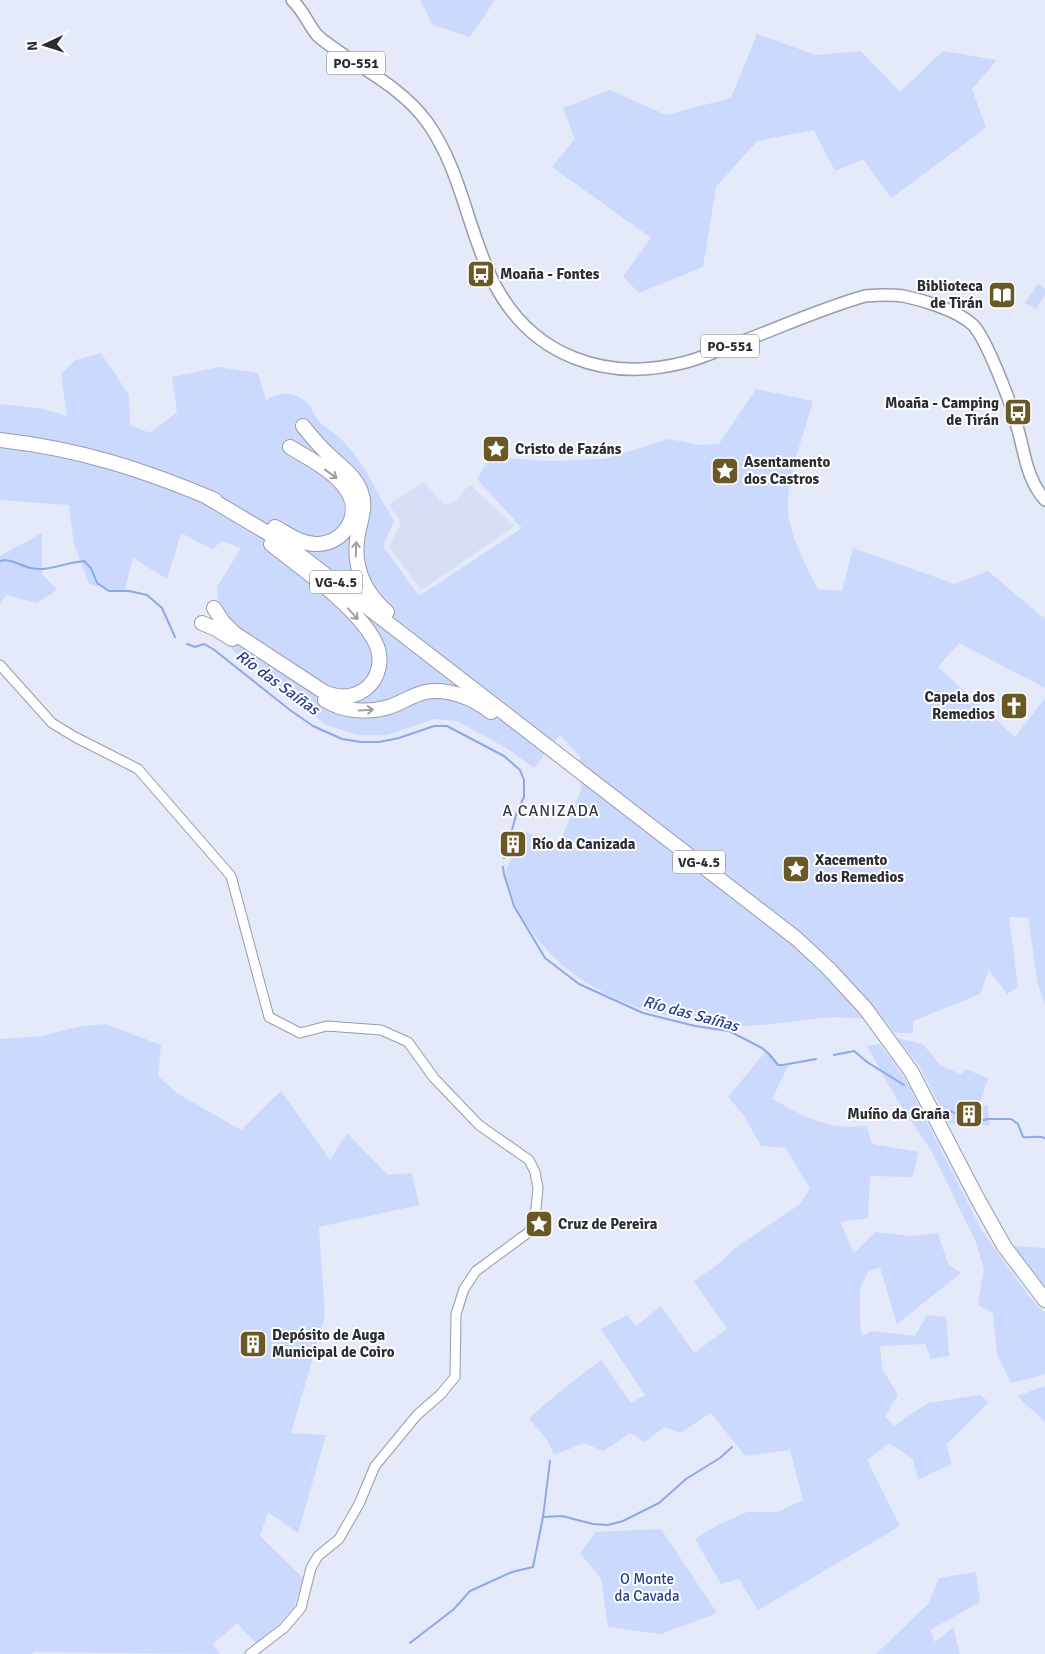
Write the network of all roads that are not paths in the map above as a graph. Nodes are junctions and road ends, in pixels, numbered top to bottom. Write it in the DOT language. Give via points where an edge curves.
graph roads {
  1 [pos="292,0"];
  2 [pos="303,426"];
  3 [pos="0,440"];
  4 [pos="290,448"];
  5 [pos="207,496"];
  6 [pos="1045,500"];
  7 [pos="237,514"];
  8 [pos="214,608"];
  9 [pos="202,623"];
  10 [pos="432,656"];
  11 [pos="0,665"];
  12 [pos="566,760"];
  13 [pos="1045,1300"];
  14 [pos="250,1654"];
  1 -- 6 [label="main road, PO-551" via="318,35 396,91 426,121 451,165 483,258 500,294 521,322 552,348 598,366 652,368 686,362 864,296 885,294 919,300 961,317 973,326 983,341 1017,423 1029,474"];
  10 -- 2 [label="highway, one-way" via="378,604 365,587 356,558 363,508 360,490 350,474"];
  3 -- 5 [label="highway, VG-4.5" via="91,456 137,469"];
  4 -- 5 [label="highway, one-way" via="335,476 347,489 353,511 344,534 330,542 302,542"];
  5 -- 7 [label="highway, VG-4.5"];
  7 -- 8 [label="highway, one-way" via="348,607 368,630 378,650 375,679 351,697 332,696 234,633"];
  7 -- 10 [label="highway, VG-4.5" via="283,542"];
  9 -- 12 [label="highway, one-way" via="331,704 353,711 370,711 425,692 458,694"];
  10 -- 12 [label="highway, VG-4.5"];
  11 -- 14 [label="street" via="52,723 138,768 231,876 269,1016 300,1033 327,1026 381,1030 408,1042 434,1078 479,1125 528,1160 535,1172 538,1188 535,1218 529,1232 476,1270 464,1289 456,1314 455,1376 375,1466 339,1539 318,1556 311,1568 301,1608 284,1628"];
  12 -- 13 [label="highway, VG-4.5" via="797,939 865,1008 911,1071 1004,1246"];
}
